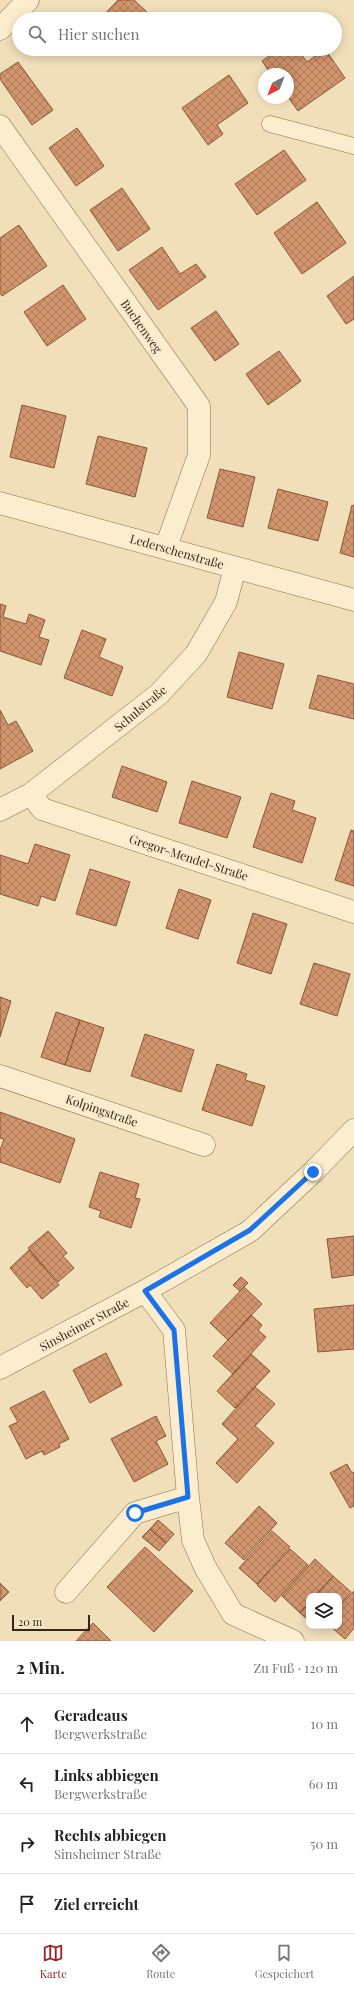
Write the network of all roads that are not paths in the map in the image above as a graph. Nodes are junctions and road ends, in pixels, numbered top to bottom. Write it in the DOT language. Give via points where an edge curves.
graph roads {
  1 [pos="28,0"];
  2 [pos="16,12"];
  3 [pos="12,17"];
  4 [pos="0,29"];
  5 [pos="270,124"];
  6 [pos="0,126"];
  7 [pos="354,146"];
  8 [pos="0,503"];
  9 [pos="166,547"];
  10 [pos="235,568"];
  11 [pos="354,600"];
  12 [pos="31,794"];
  13 [pos="0,810"];
  14 [pos="354,912"];
  15 [pos="0,1076"];
  16 [pos="354,1130"];
  17 [pos="204,1145"];
  18 [pos="145,1291"];
  19 [pos="0,1368"];
  20 [pos="188,1497"];
  21 [pos="66,1592"];
  22 [pos="293,1641"];
  1 -- 2 [label="street"];
  3 -- 4 [label="street"];
  5 -- 7 [label="lane"];
  6 -- 9 [label="street, Buchenweg" via="199,406 199,455"];
  8 -- 9 [label="street, Lederschenstraße"];
  9 -- 10 [label="street, Lederschenstraße"];
  10 -- 11 [label="street, Lederschenstraße"];
  10 -- 12 [label="street, Schulstraße" via="226,602 196,654 159,694"];
  12 -- 13 [label="street, Schulstraße"];
  12 -- 14 [label="street, Gregor-Mendel-Straße" via="42,809"];
  15 -- 17 [label="street, Kolpingstraße"];
  16 -- 18 [label="street, Sinsheimer Straße" via="250,1230"];
  18 -- 19 [label="street, Sinsheimer Straße"];
  18 -- 20 [label="street" via="174,1330"];
  20 -- 21 [label="street" via="135,1513"];
  20 -- 22 [label="street" via="193,1540 205,1567 233,1614"];
}
